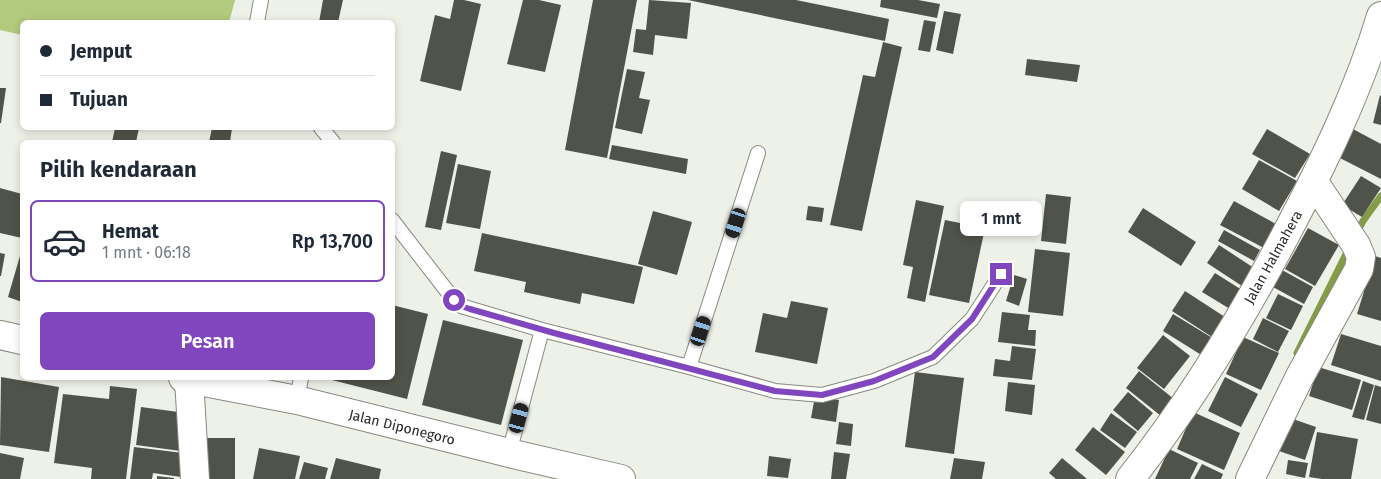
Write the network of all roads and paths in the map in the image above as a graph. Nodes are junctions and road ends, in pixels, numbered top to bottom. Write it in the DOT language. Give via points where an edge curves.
graph roads {
  1 [pos="261,0"];
  2 [pos="1381,16"];
  3 [pos="257,20"];
  4 [pos="323,130"];
  5 [pos="330,140"];
  6 [pos="758,153"];
  7 [pos="1314,182"];
  8 [pos="395,224"];
  9 [pos="1001,274"];
  10 [pos="542,330"];
  11 [pos="0,335"];
  12 [pos="20,340"];
  13 [pos="689,368"];
  14 [pos="186,380"];
  15 [pos="207,380"];
  16 [pos="299,389"];
  17 [pos="509,453"];
  18 [pos="195,479"];
  19 [pos="621,479"];
  20 [pos="1130,479"];
  21 [pos="1250,479"];
  1 -- 3 [label="lane"];
  2 -- 7 [label="main road, Jalan Halmahera"];
  4 -- 5 [label="lane"];
  6 -- 13 [label="lane"];
  7 -- 20 [label="main road, Jalan Halmahera" via="1228,337 1191,396"];
  7 -- 21 [label="main road" via="1352,238 1361,257 1359,269 1299,378"];
  8 -- 10 [label="lane" via="461,306"];
  9 -- 13 [label="lane" via="972,319 933,357 874,381 822,395 775,391"];
  10 -- 13 [label="lane"];
  10 -- 17 [label="lane"];
  11 -- 12 [label="main road"];
  14 -- 18 [label="main road"];
  15 -- 16 [label="main road, Jalan Diponegoro"];
  16 -- 17 [label="main road, Jalan Diponegoro"];
  17 -- 19 [label="main road, Jalan Diponegoro"];
}
